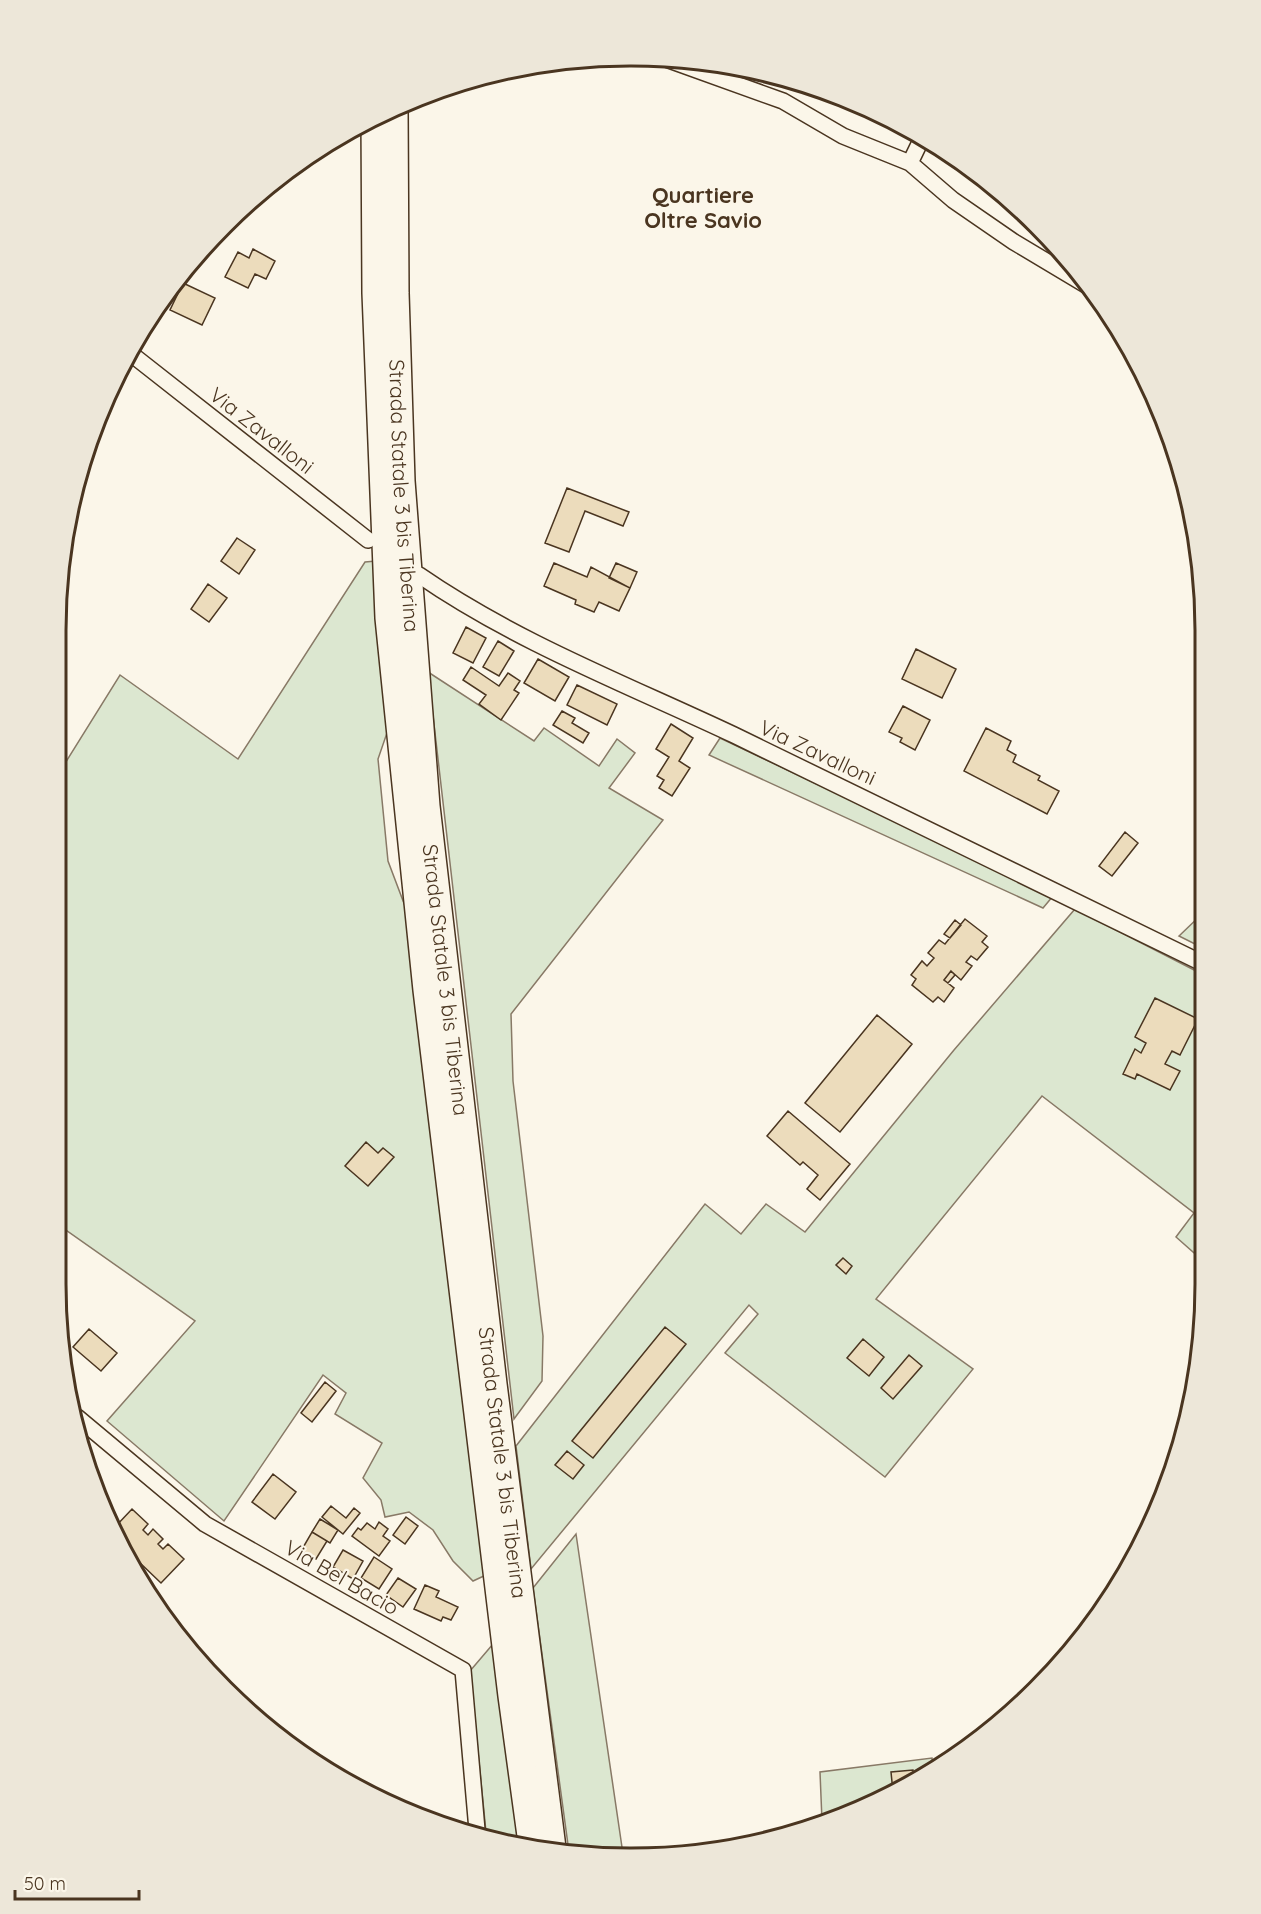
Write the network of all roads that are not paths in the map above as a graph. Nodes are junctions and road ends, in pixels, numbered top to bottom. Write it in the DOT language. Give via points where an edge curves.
graph roads {
  1 [pos="697,70"];
  2 [pos="394,118"];
  3 [pos="375,127"];
  4 [pos="918,145"];
  5 [pos="910,163"];
  6 [pos="1068,274"];
  7 [pos="136,358"];
  8 [pos="368,540"];
  9 [pos="420,575"];
  10 [pos="1195,960"];
  11 [pos="484,1386"];
  12 [pos="83,1422"];
  13 [pos="521,1696"];
  14 [pos="477,1827"];
  15 [pos="532,1839"];
  16 [pos="551,1842"];
  1 -- 5 [label="street" via="783,101 843,136"];
  2 -- 11 [label="highway, Strada Statale 3 bis Tiberina" via="398,387 411,631"];
  3 -- 11 [label="highway, Strada Statale 3 bis Tiberina" via="376,305 389,618 427,990"];
  4 -- 5 [label="street"];
  5 -- 6 [label="street" via="953,200"];
  7 -- 8 [label="street, Via Zavalloni"];
  9 -- 10 [label="street, Via Zavalloni" via="456,600 529,639 903,815"];
  11 -- 13 [label="highway, Strada Statale 3 bis Tiberina"];
  12 -- 14 [label="street, Via Bel Bacio" via="205,1524 463,1670"];
  13 -- 15 [label="highway, Strada Statale 3 bis Tiberina"];
  13 -- 16 [label="highway, Strada Statale 3 bis Tiberina"];
}
